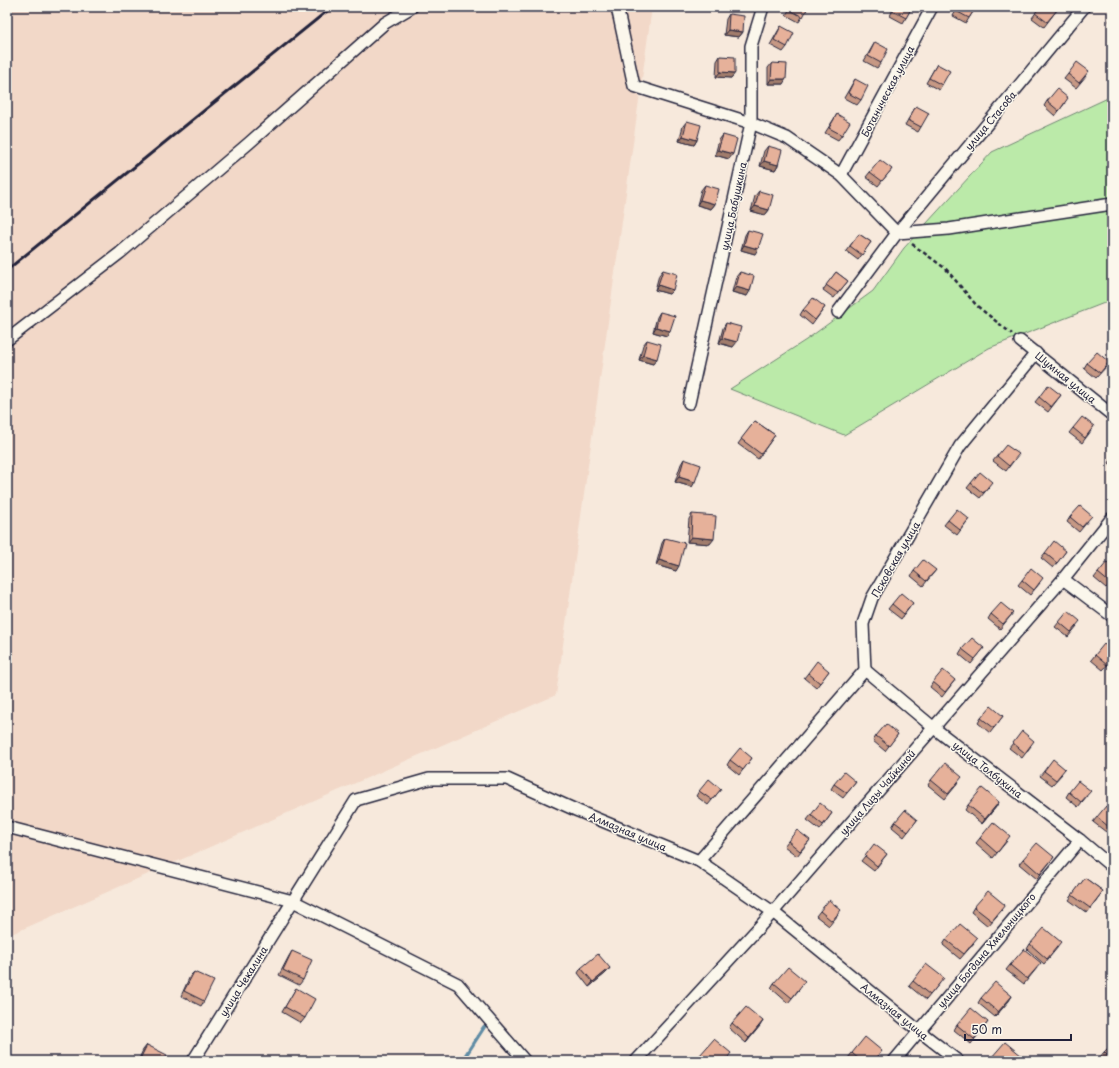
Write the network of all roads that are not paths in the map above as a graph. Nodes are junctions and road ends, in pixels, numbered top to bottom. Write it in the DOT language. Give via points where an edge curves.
graph roads {
  1 [pos="412,7"];
  2 [pos="617,7"];
  3 [pos="763,7"];
  4 [pos="932,7"];
  5 [pos="1084,7"];
  6 [pos="751,124"];
  7 [pos="841,174"];
  8 [pos="1112,204"];
  9 [pos="897,233"];
  10 [pos="838,312"];
  11 [pos="7,340"];
  12 [pos="1020,341"];
  13 [pos="1036,353"];
  14 [pos="689,403"];
  15 [pos="1112,415"];
  16 [pos="1112,518"];
  17 [pos="1063,579"];
  18 [pos="1112,616"];
  19 [pos="865,670"];
  20 [pos="934,728"];
  21 [pos="7,827"];
  22 [pos="1080,840"];
  23 [pos="699,861"];
  24 [pos="1112,867"];
  25 [pos="293,901"];
  26 [pos="773,912"];
  27 [pos="918,1030"];
  28 [pos="193,1061"];
  29 [pos="525,1061"];
  30 [pos="636,1061"];
  31 [pos="894,1061"];
  32 [pos="958,1061"];
  1 -- 11 [label="street" via="385,22 120,253"];
  2 -- 6 [label="street" via="634,86"];
  3 -- 6 [label="street, улица Бабушкина" via="751,46"];
  4 -- 7 [label="street, Ботаническая улица"];
  5 -- 9 [label="street, улица Стасова"];
  6 -- 7 [label="street" via="787,138"];
  6 -- 14 [label="street, улица Бабушкина"];
  7 -- 9 [label="street"];
  8 -- 9 [label="street" via="949,229"];
  9 -- 10 [label="street, улица Стасова"];
  12 -- 13 [label="street, Шумная улица"];
  13 -- 15 [label="street, Шумная улица"];
  13 -- 19 [label="street, Псковская улица" via="960,446 872,598 863,624"];
  16 -- 17 [label="street, улица Лизы Чайкиной"];
  17 -- 18 [label="street"];
  17 -- 20 [label="street, улица Лизы Чайкиной"];
  19 -- 20 [label="street, улица Толбухина"];
  19 -- 23 [label="street"];
  20 -- 22 [label="street, улица Толбухина"];
  20 -- 26 [label="street, улица Лизы Чайкиной"];
  21 -- 25 [label="street"];
  22 -- 24 [label="street, улица Толбухина"];
  22 -- 27 [label="street, улица Богдана Хмельницкого"];
  23 -- 25 [label="street, Алмазная улица" via="507,779 429,779 356,800"];
  23 -- 26 [label="street, Алмазная улица"];
  25 -- 28 [label="street, улица Чекалина"];
  25 -- 29 [label="street" via="458,984"];
  26 -- 27 [label="street, Алмазная улица"];
  26 -- 30 [label="street, улица Лизы Чайкиной"];
  27 -- 31 [label="street, улица Богдана Хмельницкого"];
  27 -- 32 [label="street, Алмазная улица"];
}
